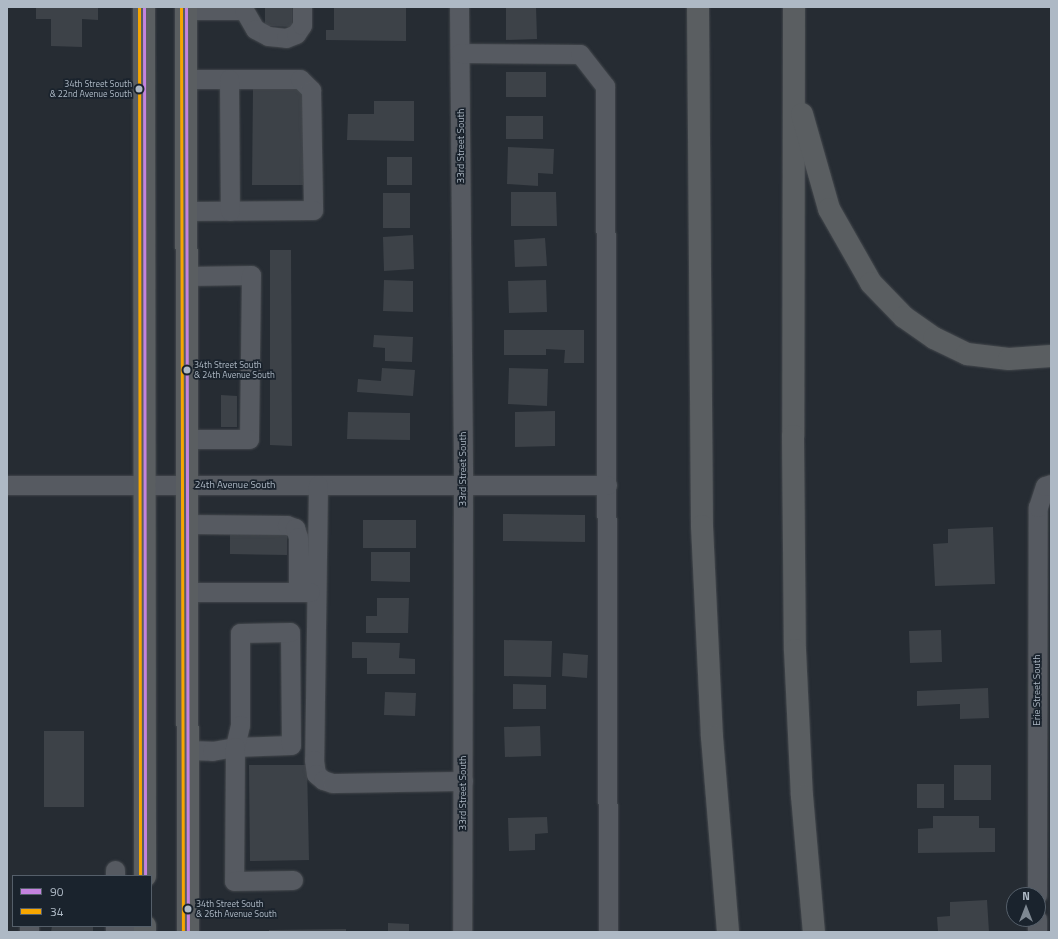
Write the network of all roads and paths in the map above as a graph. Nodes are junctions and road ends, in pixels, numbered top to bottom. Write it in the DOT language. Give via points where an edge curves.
graph roads {
  1 [pos="144,7"];
  2 [pos="302,7"];
  3 [pos="459,7"];
  4 [pos="698,7"];
  5 [pos="794,7"];
  6 [pos="186,8"];
  7 [pos="460,53"];
  8 [pos="187,79"];
  9 [pos="229,79"];
  10 [pos="795,90"];
  11 [pos="187,210"];
  12 [pos="230,211"];
  13 [pos="187,276"];
  14 [pos="1051,356"];
  15 [pos="188,439"];
  16 [pos="144,484"];
  17 [pos="7,485"];
  18 [pos="188,485"];
  19 [pos="318,485"];
  20 [pos="607,485"];
  21 [pos="1048,485"];
  22 [pos="463,486"];
  23 [pos="188,524"];
  24 [pos="188,592"];
  25 [pos="307,592"];
  26 [pos="235,747"];
  27 [pos="188,750"];
  28 [pos="463,781"];
  29 [pos="145,875"];
  30 [pos="293,880"];
  31 [pos="1037,887"];
  32 [pos="188,932"];
  33 [pos="462,932"];
  34 [pos="608,932"];
  35 [pos="728,932"];
  36 [pos="814,932"];
  1 -- 16 [label="highway"];
  2 -- 6 [label="street" via="302,25 296,34 286,38 268,36 255,29 244,10"];
  3 -- 7 [label="street, 33rd Street South"];
  4 -- 35 [label="highway" via="702,526 712,737"];
  5 -- 10 [label="highway"];
  6 -- 8 [label="highway"];
  7 -- 20 [label="street" via="580,54 605,86"];
  7 -- 22 [label="street, 33rd Street South"];
  8 -- 9 [label="street"];
  8 -- 11 [label="highway"];
  9 -- 12 [label="street"];
  9 -- 12 [label="street" via="300,79 311,90 313,210"];
  10 -- 14 [label="highway" via="829,209 871,283 904,317 934,338 967,354 1009,359"];
  10 -- 36 [label="highway" via="795,650 802,796"];
  11 -- 12 [label="street"];
  11 -- 13 [label="highway"];
  13 -- 15 [label="highway"];
  13 -- 15 [label="street" via="251,275 249,439"];
  15 -- 18 [label="highway"];
  16 -- 17 [label="street, 24th Avenue South"];
  16 -- 18 [label="street, 24th Avenue South"];
  16 -- 29 [label="highway"];
  18 -- 19 [label="street, 24th Avenue South"];
  18 -- 23 [label="highway"];
  19 -- 22 [label="street, 24th Avenue South"];
  19 -- 25 [label="street"];
  20 -- 22 [label="street, 24th Avenue South"];
  20 -- 34 [label="street"];
  21 -- 31 [label="street, Erie Street South" via="1038,507"];
  22 -- 28 [label="street, 33rd Street South"];
  23 -- 24 [label="highway"];
  23 -- 25 [label="street" via="287,525 295,528"];
  24 -- 25 [label="street"];
  24 -- 27 [label="highway"];
  25 -- 28 [label="street" via="316,774 323,780 332,782"];
  26 -- 26 [label="street" via="240,725 240,633 290,632 291,745"];
  26 -- 27 [label="street"];
  26 -- 30 [label="street" via="234,881"];
  27 -- 32 [label="highway"];
  28 -- 33 [label="street, 33rd Street South"];
}
